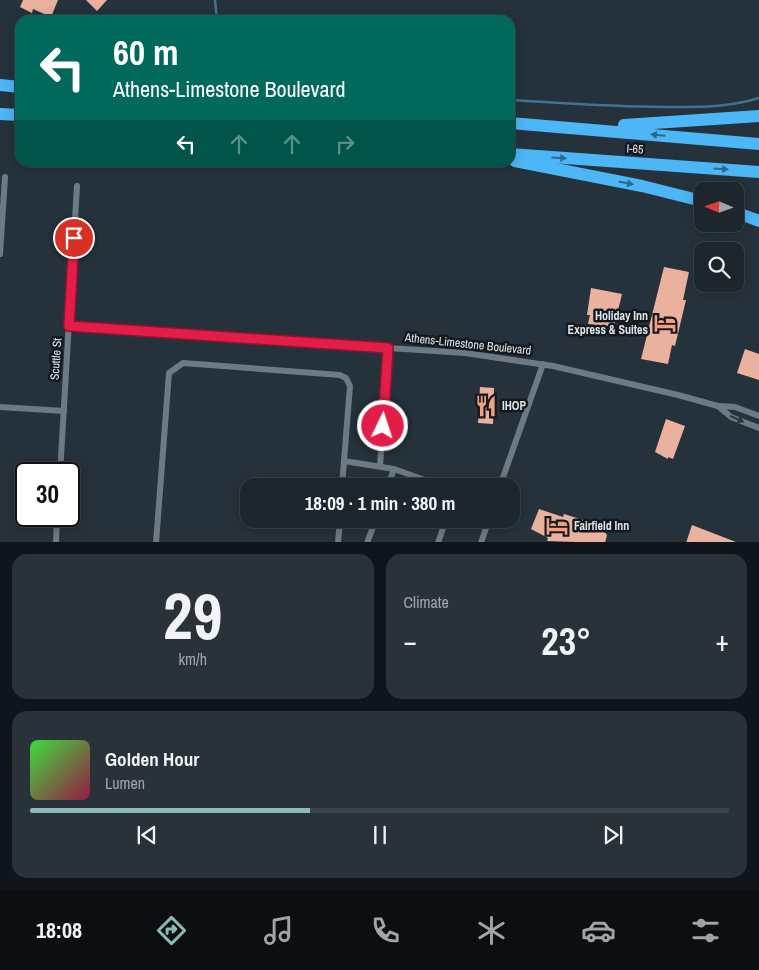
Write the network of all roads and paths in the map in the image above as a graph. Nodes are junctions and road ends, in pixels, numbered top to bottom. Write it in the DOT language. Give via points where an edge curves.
graph roads {
  1 [pos="0,85"];
  2 [pos="15,86"];
  3 [pos="0,114"];
  4 [pos="15,115"];
  5 [pos="759,116"];
  6 [pos="515,123"];
  7 [pos="578,128"];
  8 [pos="759,144"];
  9 [pos="515,154"];
  10 [pos="515,161"];
  11 [pos="759,172"];
  12 [pos="5,177"];
  13 [pos="77,186"];
  14 [pos="694,199"];
  15 [pos="744,215"];
  16 [pos="759,221"];
  17 [pos="0,254"];
  18 [pos="69,326"];
  19 [pos="388,348"];
  20 [pos="543,364"];
  21 [pos="718,406"];
  22 [pos="0,407"];
  23 [pos="64,411"];
  24 [pos="759,416"];
  25 [pos="759,428"];
  26 [pos="344,461"];
  27 [pos="61,462"];
  28 [pos="380,466"];
  29 [pos="394,468"];
  30 [pos="343,478"];
  31 [pos="391,478"];
  32 [pos="421,478"];
  33 [pos="503,478"];
  34 [pos="57,527"];
  35 [pos="339,528"];
  36 [pos="372,528"];
  37 [pos="443,528"];
  38 [pos="486,528"];
  39 [pos="56,542"];
  40 [pos="156,542"];
  41 [pos="338,542"];
  42 [pos="367,542"];
  43 [pos="438,542"];
  44 [pos="481,542"];
  1 -- 2 [label="highway"];
  3 -- 4 [label="highway"];
  5 -- 7 [label="highway"];
  6 -- 7 [label="highway"];
  8 -- 7 [label="highway, one-way"];
  9 -- 11 [label="highway, I-65, one-way"];
  10 -- 14 [label="highway, one-way"];
  12 -- 17 [label="street"];
  13 -- 18 [label="street, Scuttle St"];
  15 -- 16 [label="highway"];
  18 -- 19 [label="street, Athens-Limestone Boulevard"];
  18 -- 23 [label="street, Scuttle St"];
  19 -- 20 [label="street, Athens-Limestone Boulevard" via="465,353"];
  19 -- 28 [label="street"];
  20 -- 21 [label="street, Athens-Limestone Boulevard"];
  20 -- 33 [label="street"];
  21 -- 24 [label="street, Athens-Limestone Boulevard"];
  21 -- 25 [label="street, Athens-Limestone Boulevard, one-way" via="731,417"];
  22 -- 23 [label="street"];
  23 -- 27 [label="street, Scuttle St"];
  26 -- 28 [label="street"];
  26 -- 30 [label="street"];
  26 -- 40 [label="street" via="350,386 340,374 183,364 169,373"];
  28 -- 29 [label="street"];
  29 -- 31 [label="street"];
  29 -- 32 [label="street"];
  34 -- 39 [label="street"];
  35 -- 41 [label="street"];
  36 -- 42 [label="street"];
  37 -- 43 [label="street"];
  38 -- 44 [label="street"];
}
